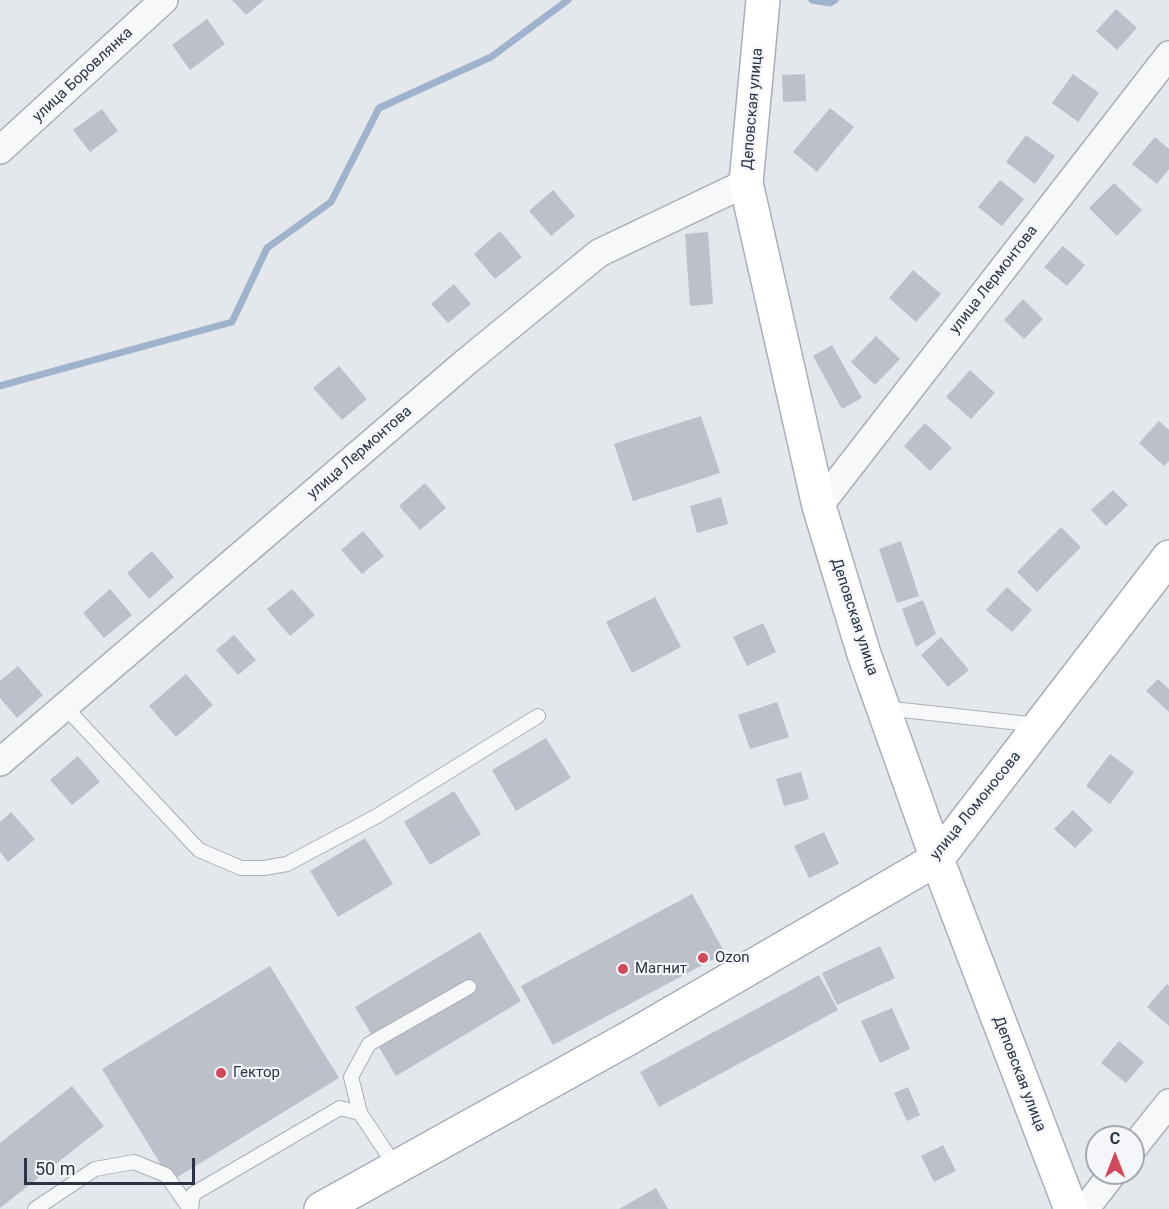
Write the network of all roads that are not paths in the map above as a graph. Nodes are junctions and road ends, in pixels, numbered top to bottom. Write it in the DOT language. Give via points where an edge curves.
graph roads {
  1 [pos="165,0"];
  2 [pos="763,0"];
  3 [pos="1169,55"];
  4 [pos="0,150"];
  5 [pos="746,183"];
  6 [pos="819,506"];
  7 [pos="1169,557"];
  8 [pos="64,707"];
  9 [pos="883,707"];
  10 [pos="538,716"];
  11 [pos="1040,725"];
  12 [pos="0,762"];
  13 [pos="937,860"];
  14 [pos="469,987"];
  15 [pos="1169,1103"];
  16 [pos="360,1113"];
  17 [pos="1145,1133"];
  18 [pos="396,1167"];
  19 [pos="1104,1185"];
  20 [pos="35,1209"];
  21 [pos="190,1209"];
  22 [pos="321,1209"];
  23 [pos="1071,1209"];
  24 [pos="1085,1209"];
  1 -- 4 [label="street, улица Боровлянка"];
  2 -- 5 [label="street, Деповская улица"];
  3 -- 6 [label="street, улица Лермонтова"];
  5 -- 6 [label="street, Деповская улица"];
  5 -- 8 [label="street, улица Лермонтова" via="598,253"];
  6 -- 9 [label="street, Деповская улица"];
  7 -- 11 [label="street, улица Ломоносова"];
  8 -- 10 [label="lane" via="199,849 241,868 287,864 378,816"];
  8 -- 12 [label="street, улица Лермонтова"];
  9 -- 11 [label="lane"];
  9 -- 13 [label="street, Деповская улица"];
  11 -- 13 [label="street, улица Ломоносова"];
  13 -- 18 [label="street, улица Ломоносова"];
  13 -- 23 [label="street, Деповская улица"];
  14 -- 16 [label="lane" via="369,1044 351,1077"];
  15 -- 17 [label="street"];
  16 -- 18 [label="lane"];
  16 -- 21 [label="lane" via="340,1108 193,1194"];
  18 -- 22 [label="street, улица Ломоносова"];
  19 -- 24 [label="street"];
  20 -- 21 [label="lane" via="95,1168 134,1162 166,1175"];
}
